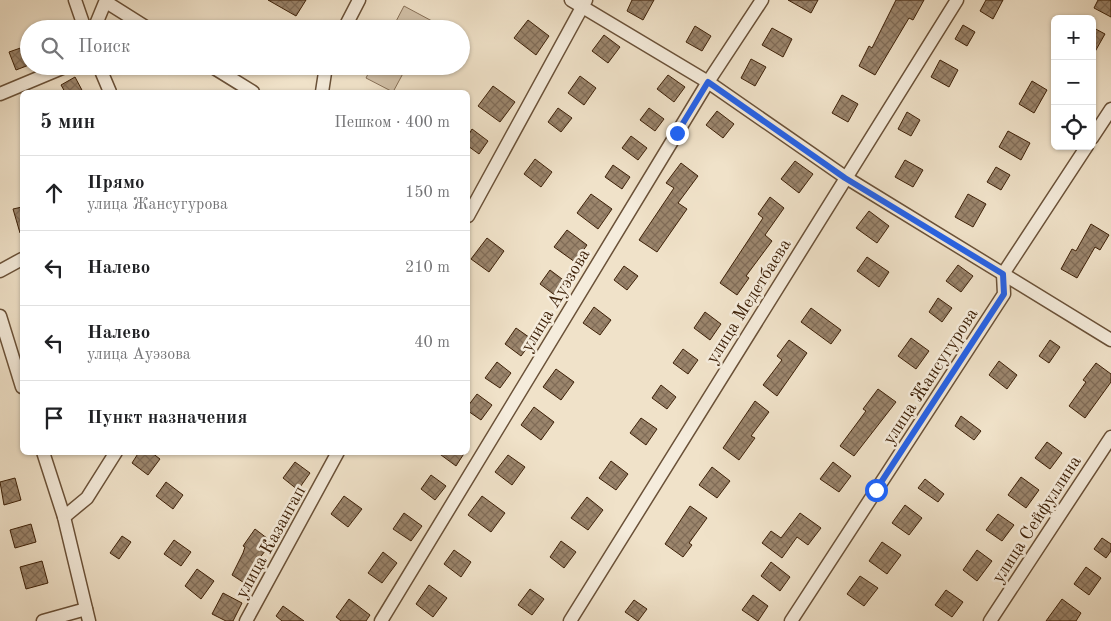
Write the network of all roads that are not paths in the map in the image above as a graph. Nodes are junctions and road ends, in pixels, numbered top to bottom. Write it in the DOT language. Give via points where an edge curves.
graph roads {
  1 [pos="75,0"];
  2 [pos="359,0"];
  3 [pos="571,0"];
  4 [pos="762,0"];
  5 [pos="957,0"];
  6 [pos="106,1"];
  7 [pos="584,3"];
  8 [pos="82,20"];
  9 [pos="98,20"];
  10 [pos="136,20"];
  11 [pos="349,20"];
  12 [pos="45,75"];
  13 [pos="103,75"];
  14 [pos="225,75"];
  15 [pos="325,75"];
  16 [pos="708,82"];
  17 [pos="109,90"];
  18 [pos="250,90"];
  19 [pos="322,90"];
  20 [pos="0,94"];
  21 [pos="1111,109"];
  22 [pos="1096,132"];
  23 [pos="1084,150"];
  24 [pos="845,178"];
  25 [pos="470,212"];
  26 [pos="20,260"];
  27 [pos="0,271"];
  28 [pos="1003,274"];
  29 [pos="0,316"];
  30 [pos="1111,340"];
  31 [pos="20,381"];
  32 [pos="1111,437"];
  33 [pos="44,455"];
  34 [pos="114,455"];
  35 [pos="336,455"];
  36 [pos="64,517"];
  37 [pos="88,615"];
  38 [pos="44,621"];
  39 [pos="246,621"];
  40 [pos="381,621"];
  41 [pos="570,621"];
  42 [pos="791,621"];
  43 [pos="990,621"];
  1 -- 8 [label="street"];
  2 -- 11 [label="street"];
  3 -- 7 [label="street"];
  4 -- 16 [label="street, улица Ауэзова"];
  5 -- 24 [label="street, улица Медетбаева"];
  6 -- 9 [label="street"];
  6 -- 10 [label="street"];
  7 -- 16 [label="street"];
  7 -- 25 [label="street"];
  12 -- 20 [label="street"];
  13 -- 17 [label="street"];
  14 -- 18 [label="street"];
  15 -- 19 [label="street"];
  16 -- 24 [label="street"];
  16 -- 40 [label="street, улица Ауэзова"];
  21 -- 22 [label="street"];
  23 -- 28 [label="street, улица Жансугурова"];
  24 -- 28 [label="street"];
  24 -- 41 [label="street, улица Медетбаева"];
  26 -- 27 [label="street"];
  28 -- 30 [label="street"];
  28 -- 42 [label="street, улица Жансугурова" via="1004,294"];
  29 -- 31 [label="street"];
  32 -- 43 [label="street, улица Сейфуллина"];
  33 -- 36 [label="street"];
  34 -- 36 [label="street" via="87,498"];
  35 -- 39 [label="street, улица Казангап"];
  36 -- 37 [label="street"];
  37 -- 38 [label="street"];
}
